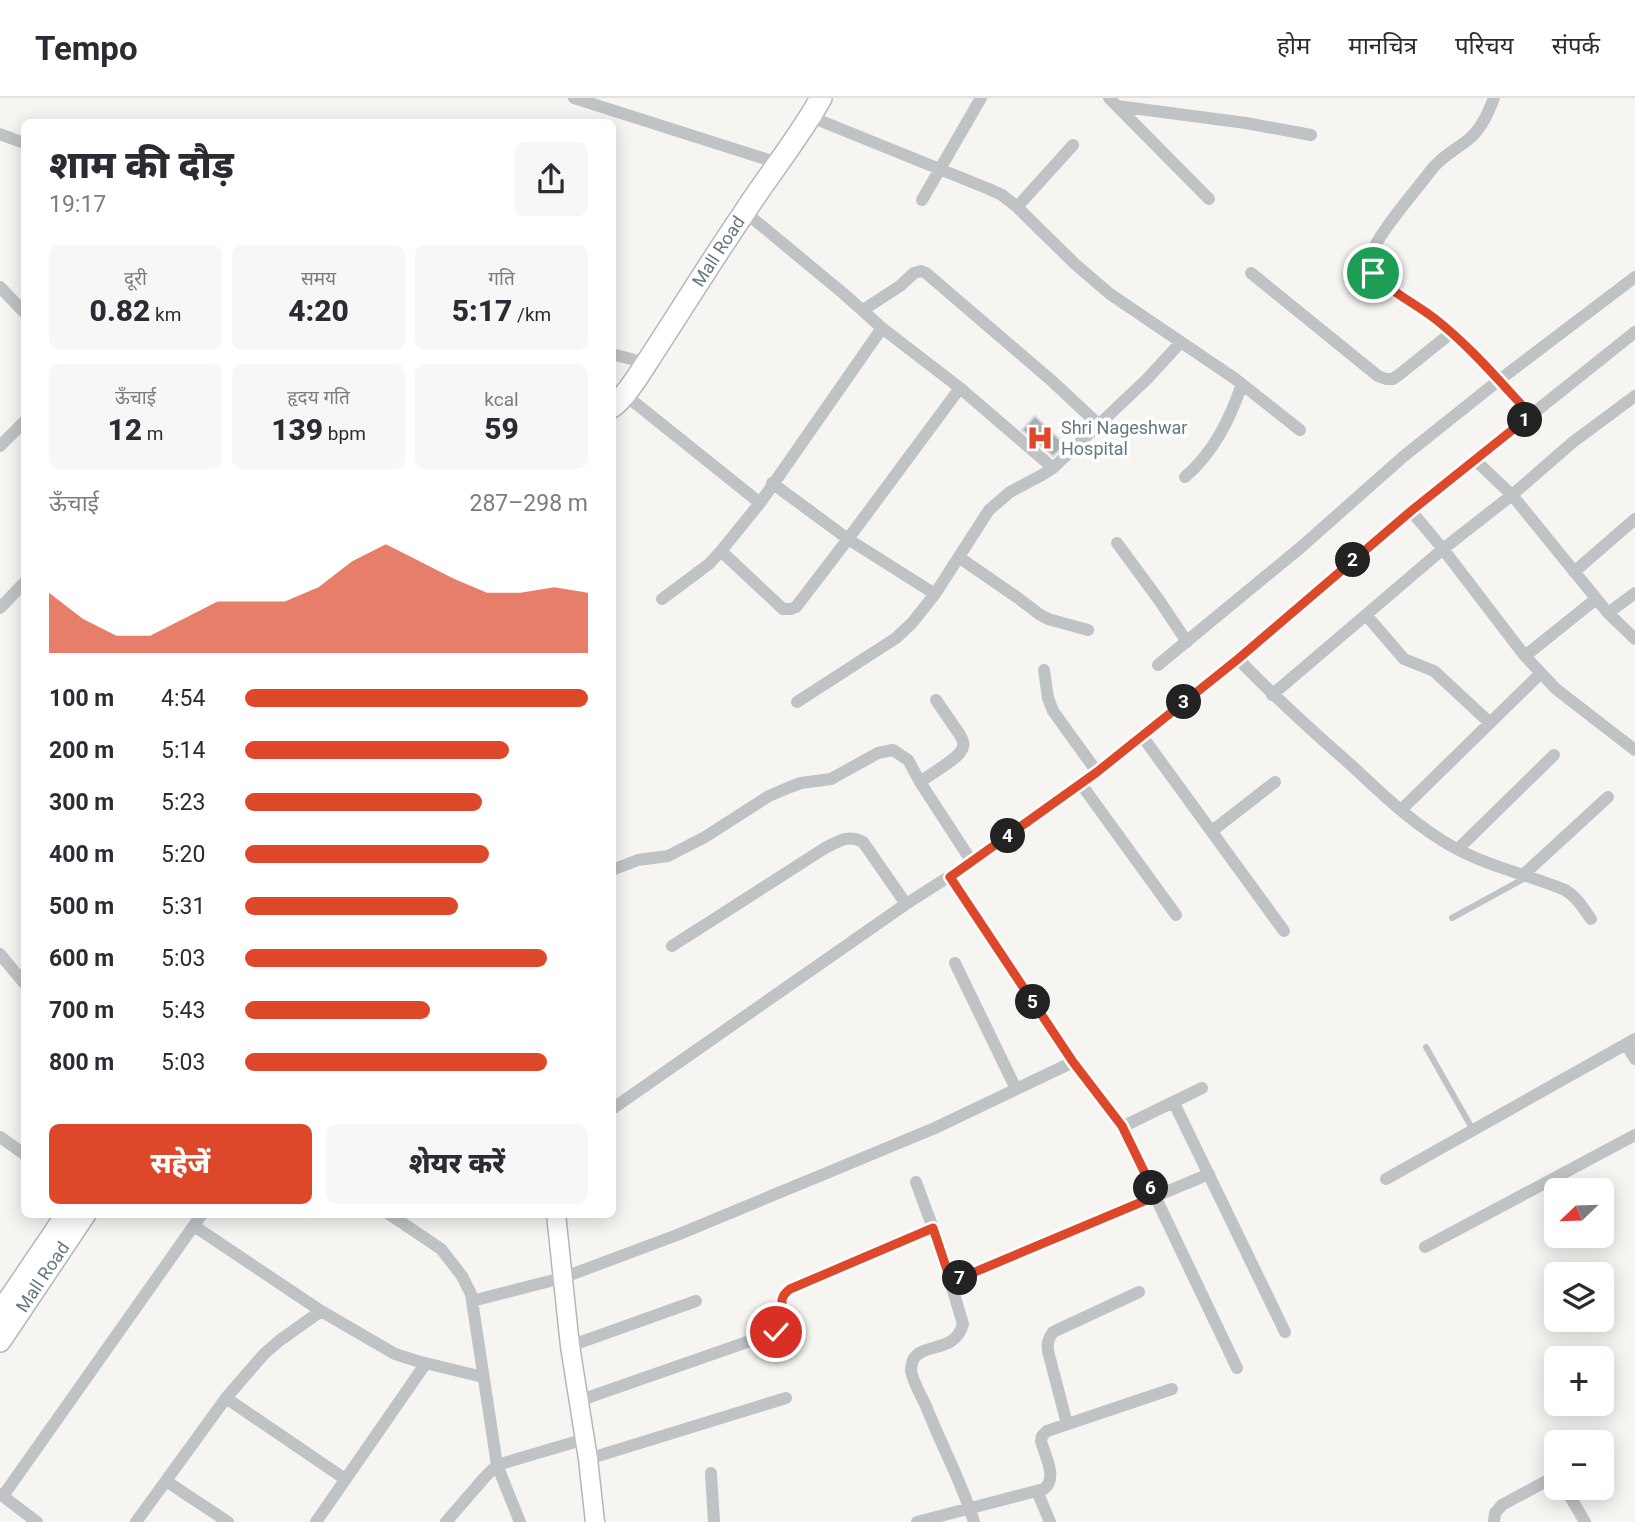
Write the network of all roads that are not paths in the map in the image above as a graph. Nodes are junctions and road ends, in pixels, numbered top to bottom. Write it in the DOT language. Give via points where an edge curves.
graph roads {
  1 [pos="574,98"];
  2 [pos="821,98"];
  3 [pos="981,98"];
  4 [pos="1494,98"];
  5 [pos="1113,102"];
  6 [pos="811,117"];
  7 [pos="0,134"];
  8 [pos="1311,135"];
  9 [pos="21,142"];
  10 [pos="1073,145"];
  11 [pos="778,163"];
  12 [pos="940,170"];
  13 [pos="1209,199"];
  14 [pos="922,200"];
  15 [pos="1017,207"];
  16 [pos="745,212"];
  17 [pos="1251,273"];
  18 [pos="1635,276"];
  19 [pos="0,287"];
  20 [pos="21,310"];
  21 [pos="863,310"];
  22 [pos="882,328"];
  23 [pos="1635,332"];
  24 [pos="1451,333"];
  25 [pos="1181,342"];
  26 [pos="616,355"];
  27 [pos="646,363"];
  28 [pos="1498,381"];
  29 [pos="1242,384"];
  30 [pos="960,388"];
  31 [pos="1635,396"];
  32 [pos="616,407"];
  33 [pos="1531,415"];
  34 [pos="21,425"];
  35 [pos="1099,425"];
  36 [pos="1300,430"];
  37 [pos="0,446"];
  38 [pos="1475,460"];
  39 [pos="1053,468"];
  40 [pos="1185,477"];
  41 [pos="772,484"];
  42 [pos="1511,495"];
  43 [pos="760,503"];
  44 [pos="1411,511"];
  45 [pos="1635,519"];
  46 [pos="848,539"];
  47 [pos="1117,543"];
  48 [pos="1443,549"];
  49 [pos="721,551"];
  50 [pos="960,558"];
  51 [pos="1574,572"];
  52 [pos="21,586"];
  53 [pos="1635,593"];
  54 [pos="935,594"];
  55 [pos="662,599"];
  56 [pos="1596,599"];
  57 [pos="0,608"];
  58 [pos="1608,613"];
  59 [pos="1366,615"];
  60 [pos="1088,630"];
  61 [pos="1635,639"];
  62 [pos="1187,642"];
  63 [pos="1525,656"];
  64 [pos="1238,659"];
  65 [pos="1158,665"];
  66 [pos="1044,670"];
  67 [pos="1541,673"];
  68 [pos="1272,695"];
  69 [pos="936,700"];
  70 [pos="797,702"];
  71 [pos="1490,723"];
  72 [pos="1142,736"];
  73 [pos="1635,750"];
  74 [pos="1554,755"];
  75 [pos="1097,772"];
  76 [pos="919,782"];
  77 [pos="1275,782"];
  78 [pos="1081,784"];
  79 [pos="1608,797"];
  80 [pos="1401,810"];
  81 [pos="1212,831"];
  82 [pos="1458,849"];
  83 [pos="972,862"];
  84 [pos="616,868"];
  85 [pos="1526,876"];
  86 [pos="950,877"];
  87 [pos="906,904"];
  88 [pos="1176,915"];
  89 [pos="1452,918"];
  90 [pos="1591,919"];
  91 [pos="1283,931"];
  92 [pos="672,946"];
  93 [pos="0,954"];
  94 [pos="955,963"];
  95 [pos="21,980"];
  96 [pos="1631,1042"];
  97 [pos="1426,1047"];
  98 [pos="1635,1059"];
  99 [pos="1073,1062"];
  100 [pos="1202,1088"];
  101 [pos="1016,1089"];
  102 [pos="1174,1103"];
  103 [pos="616,1106"];
  104 [pos="1122,1126"];
  105 [pos="1473,1130"];
  106 [pos="1635,1135"];
  107 [pos="0,1137"];
  108 [pos="21,1152"];
  109 [pos="1209,1174"];
  110 [pos="1386,1179"];
  111 [pos="916,1182"];
  112 [pos="1156,1196"];
  113 [pos="64,1218"];
  114 [pos="82,1218"];
  115 [pos="199,1218"];
  116 [pos="395,1218"];
  117 [pos="556,1218"];
  118 [pos="194,1226"];
  119 [pos="933,1228"];
  120 [pos="1425,1247"];
  121 [pos="562,1278"];
  122 [pos="951,1282"];
  123 [pos="1139,1292"];
  124 [pos="472,1301"];
  125 [pos="696,1301"];
  126 [pos="321,1311"];
  127 [pos="0,1312"];
  128 [pos="1285,1332"];
  129 [pos="0,1341"];
  130 [pos="570,1346"];
  131 [pos="426,1363"];
  132 [pos="1237,1368"];
  133 [pos="483,1377"];
  134 [pos="1172,1390"];
  135 [pos="226,1398"];
  136 [pos="786,1398"];
  137 [pos="578,1401"];
  138 [pos="1067,1424"];
  139 [pos="584,1439"];
  140 [pos="588,1459"];
  141 [pos="497,1465"];
  142 [pos="711,1474"];
  143 [pos="345,1479"];
  144 [pos="166,1481"];
  145 [pos="1544,1482"];
  146 [pos="1037,1491"];
  147 [pos="1,1495"];
  148 [pos="1572,1500"];
  149 [pos="970,1508"];
  150 [pos="37,1522"];
  151 [pos="136,1522"];
  152 [pos="228,1522"];
  153 [pos="316,1522"];
  154 [pos="446,1522"];
  155 [pos="520,1522"];
  156 [pos="595,1522"];
  157 [pos="714,1522"];
  158 [pos="917,1522"];
  159 [pos="974,1522"];
  160 [pos="1050,1522"];
  161 [pos="1494,1522"];
  162 [pos="1585,1522"];
  1 -- 11 [label="street"];
  2 -- 6 [label="main road, Mall Road"];
  3 -- 12 [label="street"];
  4 -- 24 [label="street" via="1479,128 1436,164 1370,256 1373,273 1386,287"];
  5 -- 8 [label="street"];
  5 -- 13 [label="street"];
  6 -- 11 [label="main road, Mall Road"];
  6 -- 12 [label="street"];
  7 -- 9 [label="street"];
  10 -- 15 [label="street"];
  11 -- 16 [label="main road, Mall Road"];
  12 -- 14 [label="street"];
  12 -- 15 [label="street" via="1002,195"];
  15 -- 25 [label="street" via="1110,294"];
  16 -- 21 [label="street"];
  16 -- 27 [label="main road, Mall Road"];
  17 -- 24 [label="street" via="1386,379 1393,379"];
  18 -- 28 [label="street"];
  19 -- 20 [label="street"];
  21 -- 22 [label="street"];
  21 -- 35 [label="street" via="914,273 926,273"];
  22 -- 30 [label="street"];
  22 -- 41 [label="street"];
  23 -- 33 [label="street"];
  24 -- 28 [label="street"];
  25 -- 29 [label="street"];
  25 -- 35 [label="street"];
  26 -- 27 [label="street"];
  27 -- 32 [label="main road, Mall Road"];
  28 -- 33 [label="street"];
  28 -- 62 [label="street"];
  29 -- 36 [label="street"];
  29 -- 40 [label="street" via="1224,428"];
  30 -- 39 [label="street"];
  30 -- 46 [label="street"];
  31 -- 42 [label="street"];
  32 -- 43 [label="street"];
  33 -- 38 [label="street"];
  34 -- 37 [label="street"];
  35 -- 39 [label="street"];
  38 -- 42 [label="street"];
  38 -- 44 [label="street"];
  39 -- 50 [label="street" via="996,503"];
  41 -- 43 [label="street"];
  41 -- 46 [label="street"];
  42 -- 48 [label="street"];
  42 -- 51 [label="street"];
  43 -- 49 [label="street"];
  44 -- 48 [label="street"];
  44 -- 64 [label="street"];
  45 -- 51 [label="street"];
  46 -- 49 [label="street" via="791,610 783,609"];
  46 -- 54 [label="street"];
  47 -- 62 [label="street"];
  48 -- 59 [label="street"];
  48 -- 63 [label="street"];
  49 -- 55 [label="street"];
  50 -- 54 [label="street"];
  50 -- 60 [label="street" via="1048,620"];
  51 -- 56 [label="street"];
  52 -- 57 [label="street"];
  53 -- 58 [label="street"];
  54 -- 70 [label="street" via="896,638"];
  56 -- 58 [label="street"];
  56 -- 63 [label="street"];
  58 -- 61 [label="street"];
  59 -- 68 [label="street"];
  59 -- 71 [label="street" via="1404,659 1434,671"];
  62 -- 65 [label="street"];
  63 -- 67 [label="street"];
  64 -- 68 [label="street"];
  64 -- 72 [label="street"];
  66 -- 75 [label="street" via="1053,711"];
  67 -- 71 [label="street"];
  67 -- 73 [label="street"];
  68 -- 80 [label="street"];
  69 -- 76 [label="street" via="963,747"];
  71 -- 80 [label="street"];
  72 -- 75 [label="street"];
  72 -- 81 [label="street"];
  74 -- 82 [label="street"];
  75 -- 78 [label="street"];
  76 -- 83 [label="street"];
  76 -- 84 [label="street" via="908,760 886,750 831,779 790,786 769,796 668,856"];
  77 -- 81 [label="street"];
  78 -- 83 [label="street"];
  78 -- 88 [label="street"];
  79 -- 85 [label="street"];
  80 -- 82 [label="street"];
  81 -- 91 [label="street"];
  82 -- 85 [label="street"];
  83 -- 86 [label="street"];
  85 -- 89 [label="lane"];
  85 -- 90 [label="street" via="1565,890"];
  86 -- 87 [label="street"];
  86 -- 99 [label="street"];
  87 -- 92 [label="street" via="863,842 854,837 825,848"];
  87 -- 103 [label="street"];
  93 -- 95 [label="street"];
  94 -- 101 [label="street"];
  96 -- 98 [label="street"];
  96 -- 105 [label="street"];
  97 -- 105 [label="lane"];
  99 -- 101 [label="street"];
  99 -- 104 [label="street"];
  100 -- 102 [label="street"];
  101 -- 121 [label="street" via="935,1128"];
  102 -- 104 [label="street"];
  102 -- 109 [label="street"];
  104 -- 112 [label="street"];
  105 -- 110 [label="street"];
  106 -- 120 [label="street"];
  107 -- 108 [label="street"];
  109 -- 112 [label="street"];
  109 -- 128 [label="street"];
  111 -- 119 [label="street"];
  112 -- 122 [label="street"];
  112 -- 132 [label="street"];
  113 -- 127 [label="main road, Mall Road"];
  114 -- 129 [label="main road, Mall Road"];
  115 -- 118 [label="street"];
  116 -- 124 [label="street" via="441,1249 462,1276"];
  117 -- 121 [label="main road"];
  118 -- 126 [label="street"];
  118 -- 147 [label="street"];
  119 -- 122 [label="street"];
  119 -- 137 [label="street" via="790,1289 781,1299 785,1318 776,1332"];
  121 -- 124 [label="street"];
  121 -- 130 [label="main road"];
  122 -- 149 [label="street" via="961,1331 949,1343 917,1355 911,1367"];
  123 -- 138 [label="street" via="1053,1332 1049,1338 1048,1351"];
  124 -- 133 [label="street"];
  125 -- 130 [label="street"];
  126 -- 131 [label="street" via="394,1354"];
  126 -- 135 [label="street" via="279,1340"];
  130 -- 137 [label="main road"];
  131 -- 133 [label="street"];
  131 -- 143 [label="street"];
  133 -- 141 [label="street"];
  134 -- 138 [label="street"];
  135 -- 143 [label="street"];
  135 -- 144 [label="street"];
  136 -- 140 [label="street"];
  137 -- 139 [label="main road"];
  138 -- 146 [label="street" via="1042,1437 1051,1481"];
  139 -- 140 [label="main road"];
  139 -- 141 [label="street"];
  140 -- 156 [label="main road"];
  141 -- 154 [label="street"];
  141 -- 155 [label="street"];
  142 -- 157 [label="street"];
  143 -- 153 [label="street"];
  144 -- 151 [label="street"];
  144 -- 152 [label="street"];
  145 -- 161 [label="street" via="1502,1505"];
  146 -- 149 [label="street"];
  146 -- 160 [label="street"];
  147 -- 150 [label="street"];
  148 -- 162 [label="street"];
  149 -- 158 [label="street"];
  149 -- 159 [label="street"];
}
